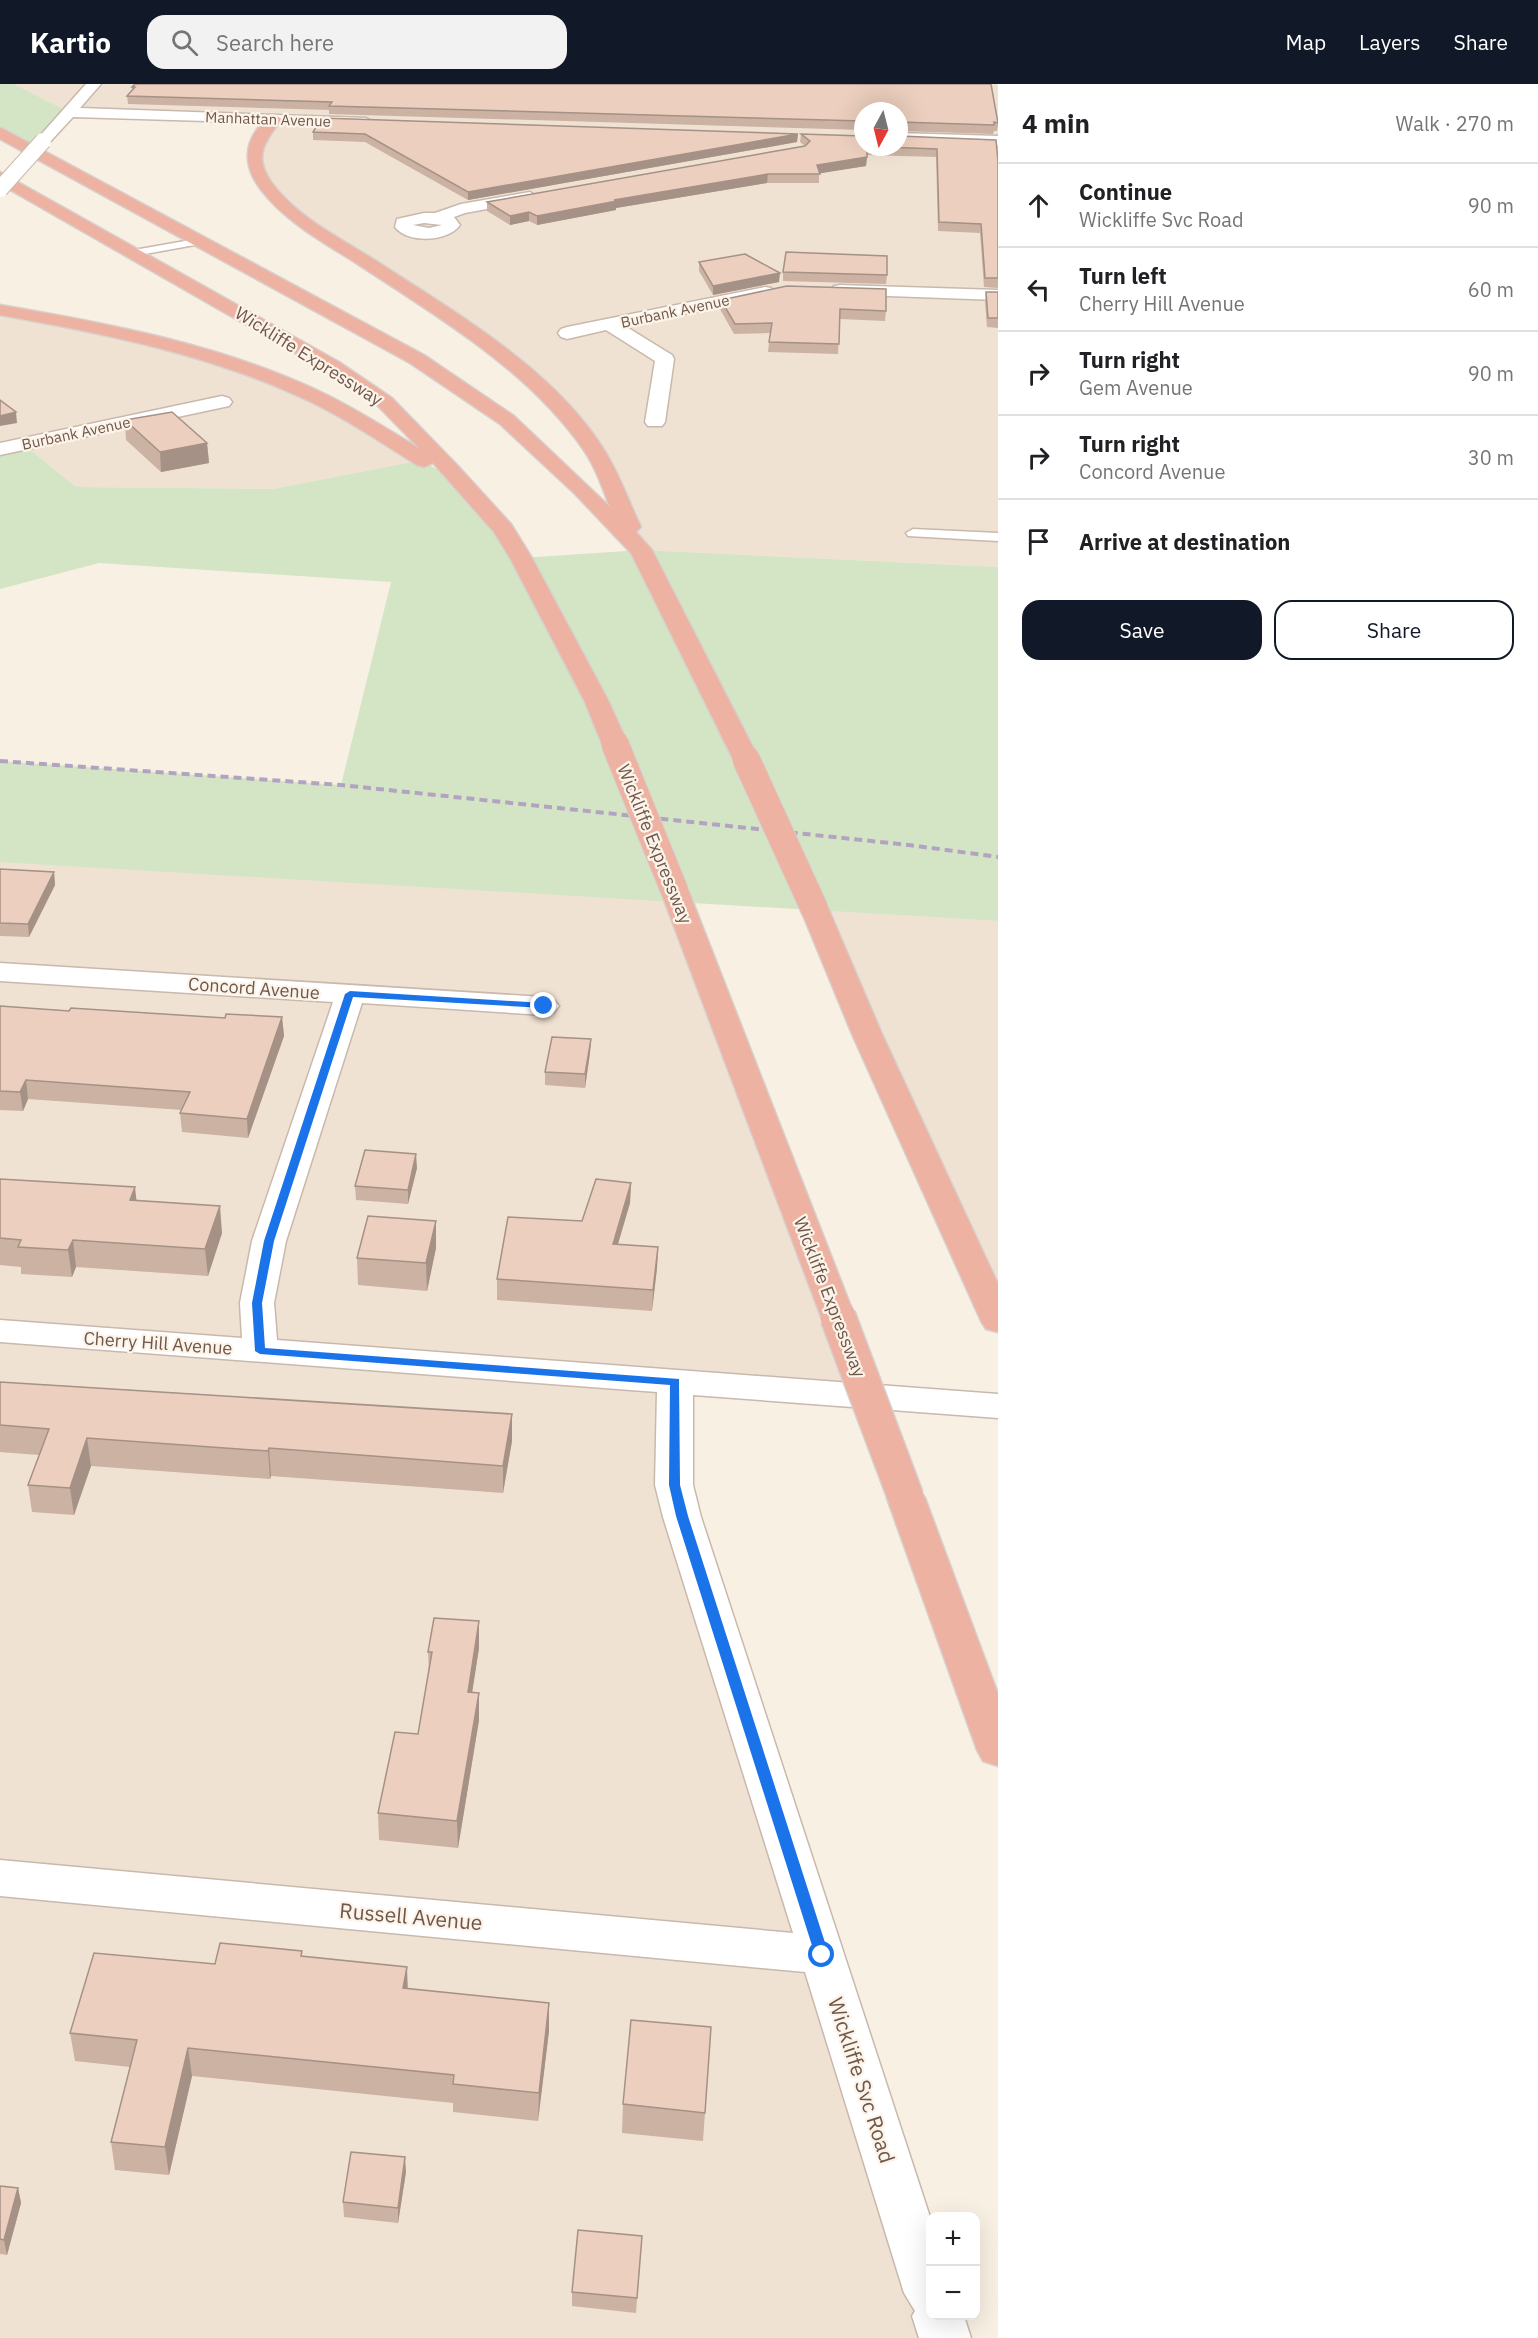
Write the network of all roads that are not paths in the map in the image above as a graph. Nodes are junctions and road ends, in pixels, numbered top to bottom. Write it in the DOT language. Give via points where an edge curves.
graph roads {
  1 [pos="94,84"];
  2 [pos="69,112"];
  3 [pos="275,119"];
  4 [pos="381,122"];
  5 [pos="0,133"];
  6 [pos="908,138"];
  7 [pos="998,141"];
  8 [pos="0,177"];
  9 [pos="0,189"];
  10 [pos="541,195"];
  11 [pos="437,218"];
  12 [pos="202,241"];
  13 [pos="134,253"];
  14 [pos="786,288"];
  15 [pos="820,289"];
  16 [pos="998,296"];
  17 [pos="0,310"];
  18 [pos="608,324"];
  19 [pos="567,333"];
  20 [pos="222,402"];
  21 [pos="655,422"];
  22 [pos="0,449"];
  23 [pos="470,491"];
  24 [pos="913,533"];
  25 [pos="998,537"];
  26 [pos="641,550"];
  27 [pos="0,972"];
  28 [pos="350,994"];
  29 [pos="544,1006"];
  30 [pos="998,1321"];
  31 [pos="0,1331"];
  32 [pos="260,1351"];
  33 [pos="675,1382"];
  34 [pos="998,1406"];
  35 [pos="998,1750"];
  36 [pos="0,1878"];
  37 [pos="822,1955"];
  38 [pos="926,2280"];
  39 [pos="939,2320"];
  40 [pos="945,2338"];
  1 -- 2 [label="street"];
  2 -- 3 [label="street, Manhattan Avenue"];
  2 -- 9 [label="street, bridge"];
  3 -- 4 [label="street, Manhattan Avenue"];
  3 -- 26 [label="highway" via="262,131 255,151 256,165 266,185 293,211 469,332 532,381 592,446"];
  5 -- 12 [label="highway"];
  6 -- 7 [label="street"];
  8 -- 13 [label="highway, Wickliffe Expressway"];
  10 -- 11 [label="street" via="461,209"];
  12 -- 13 [label="lane"];
  12 -- 26 [label="highway" via="456,384 507,420"];
  13 -- 23 [label="highway, Wickliffe Expressway" via="360,384 385,402"];
  14 -- 18 [label="street, Burbank Avenue"];
  15 -- 16 [label="street"];
  17 -- 23 [label="highway" via="117,331 274,379 369,426"];
  18 -- 19 [label="street, Burbank Avenue"];
  18 -- 21 [label="street" via="665,359"];
  20 -- 22 [label="street, Burbank Avenue"];
  23 -- 35 [label="highway, Wickliffe Expressway, bridge" via="503,529 521,558 615,744 838,1317"];
  24 -- 25 [label="lane"];
  26 -- 30 [label="highway, bridge" via="746,759"];
  27 -- 28 [label="street, Concord Avenue"];
  28 -- 29 [label="street, Concord Avenue"];
  28 -- 32 [label="street" via="269,1241 257,1303"];
  31 -- 32 [label="street, Cherry Hill Avenue"];
  32 -- 33 [label="street, Cherry Hill Avenue"];
  33 -- 34 [label="street, Cherry Hill Avenue"];
  33 -- 37 [label="street, Wickliffe Svc Road" via="674,1485"];
  36 -- 37 [label="street, Russell Avenue"];
  37 -- 38 [label="street, Wickliffe Svc Road"];
  39 -- 40 [label="street"];
}
